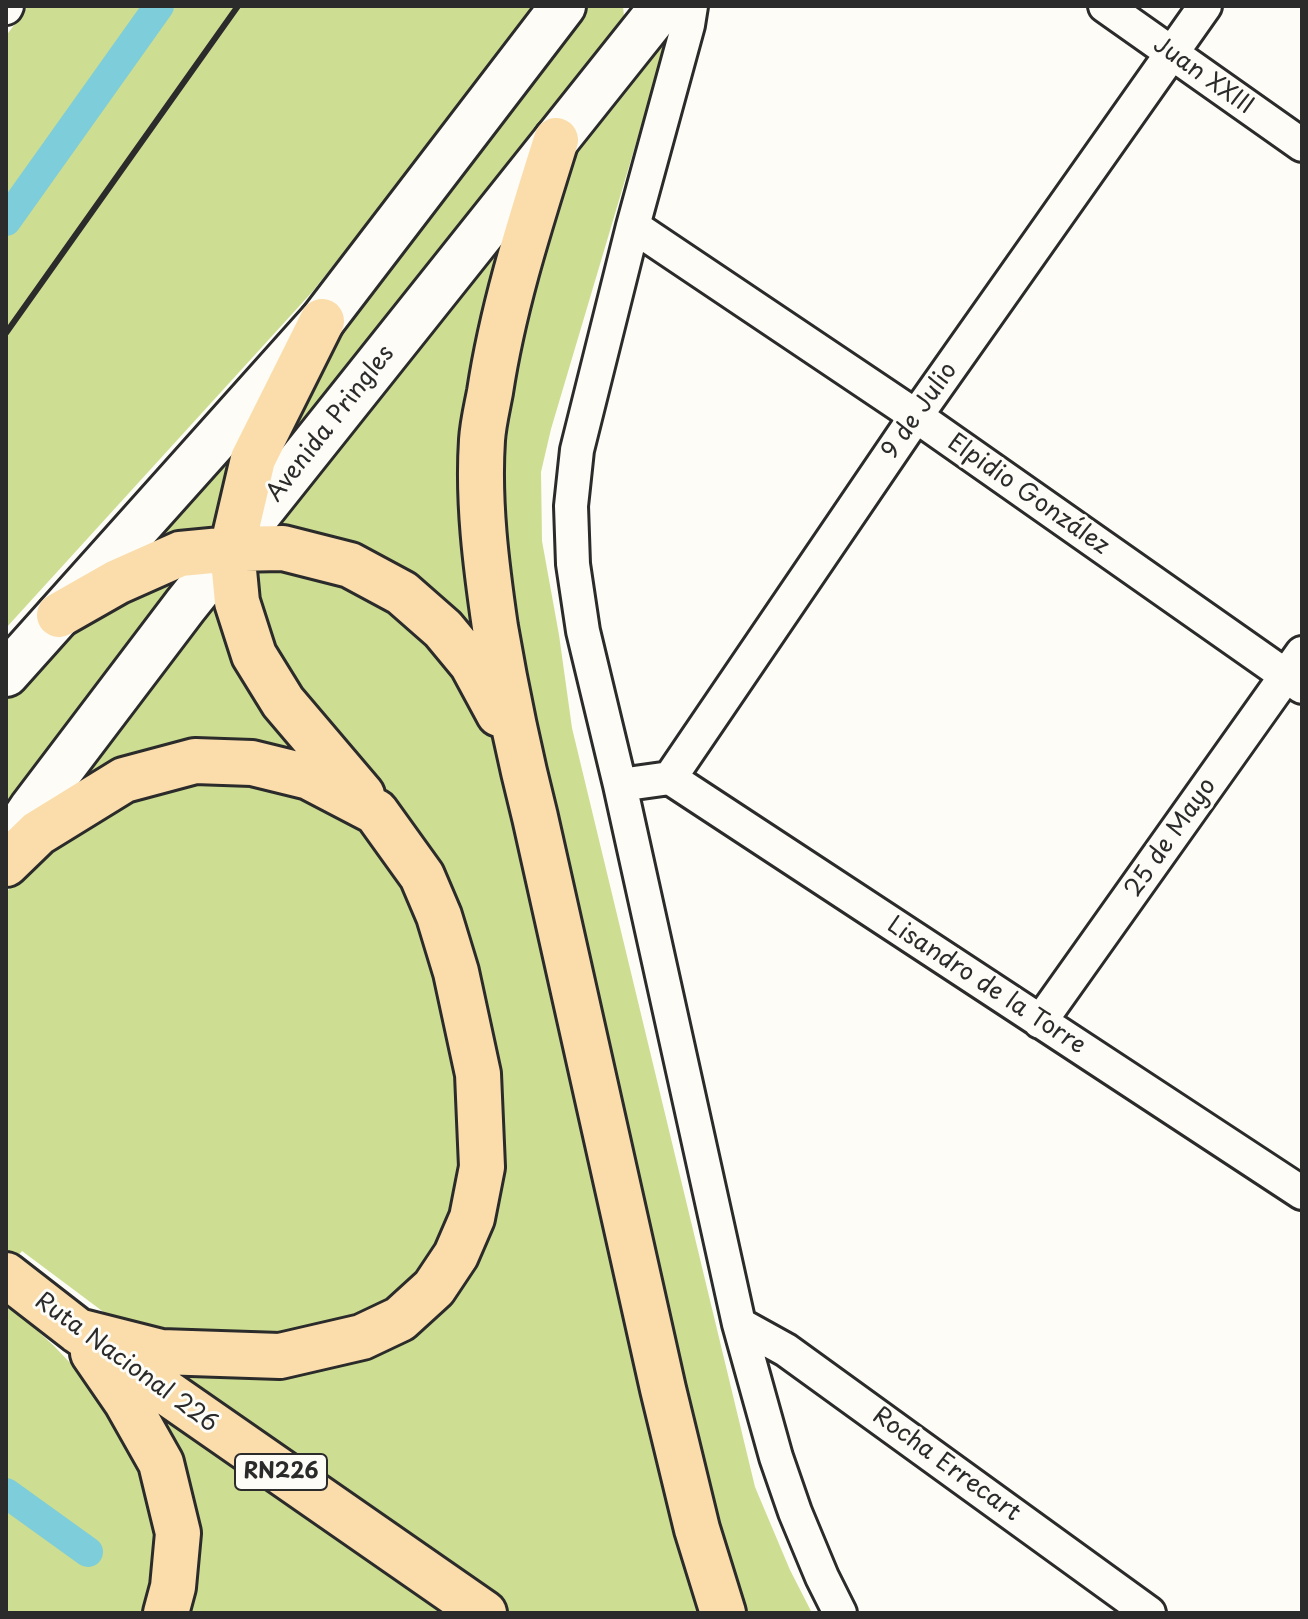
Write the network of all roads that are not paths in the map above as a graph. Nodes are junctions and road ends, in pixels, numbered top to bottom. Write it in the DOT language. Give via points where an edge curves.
graph roads {
  1 [pos="563,6"];
  2 [pos="663,6"];
  3 [pos="691,6"];
  4 [pos="1105,6"];
  5 [pos="1205,6"];
  6 [pos="1172,54"];
  7 [pos="556,140"];
  8 [pos="1302,145"];
  9 [pos="633,226"];
  10 [pos="322,321"];
  11 [pos="916,416"];
  12 [pos="232,549"];
  13 [pos="59,615"];
  14 [pos="1297,672"];
  15 [pos="6,674"];
  16 [pos="521,764"];
  17 [pos="670,778"];
  18 [pos="620,785"];
  19 [pos="376,812"];
  20 [pos="6,847"];
  21 [pos="6,864"];
  22 [pos="1040,1022"];
  23 [pos="1302,1193"];
  24 [pos="17,1284"];
  25 [pos="739,1324"];
  26 [pos="78,1331"];
  27 [pos="166,1613"];
  28 [pos="484,1613"];
  29 [pos="723,1613"];
  30 [pos="840,1613"];
  31 [pos="1149,1613"];
  1 -- 10 [label="main road"];
  2 -- 7 [label="main road, Avenida Pringles"];
  3 -- 9 [label="street"];
  4 -- 6 [label="street, Juan XXIII"];
  5 -- 6 [label="street, 9 de Julio"];
  6 -- 8 [label="street, Juan XXIII"];
  6 -- 11 [label="street, 9 de Julio"];
  7 -- 12 [label="main road, Avenida Pringles"];
  7 -- 16 [label="highway" via="515,270 482,439 488,582"];
  9 -- 11 [label="street, Elpidio González"];
  9 -- 18 [label="street" via="577,450 571,506 583,631"];
  10 -- 12 [label="highway" via="253,459"];
  10 -- 13 [label="main road"];
  11 -- 14 [label="street, Elpidio González"];
  11 -- 17 [label="street, 9 de Julio"];
  12 -- 13 [label="highway" via="180,554"];
  12 -- 16 [label="highway" via="283,548 350,565 402,593 472,664"];
  12 -- 19 [label="highway" via="237,602 254,655 283,702"];
  12 -- 20 [label="main road, Avenida Pringles"];
  13 -- 15 [label="main road"];
  14 -- 22 [label="street, 25 de Mayo"];
  16 -- 29 [label="highway" via="663,1389"];
  17 -- 18 [label="street"];
  17 -- 22 [label="street, Lisandro de la Torre"];
  18 -- 25 [label="street"];
  19 -- 21 [label="highway" via="309,777 252,763 195,761 124,780 38,833"];
  19 -- 26 [label="highway" via="422,876 439,916 478,1074 482,1167 472,1218 456,1255 434,1288 400,1319 362,1337 280,1356 161,1352"];
  22 -- 23 [label="street, Lisandro de la Torre"];
  24 -- 26 [label="highway, Ruta Nacional 226 / RN226"];
  25 -- 30 [label="street" via="790,1499"];
  25 -- 31 [label="street, Rocha Errecart" via="786,1350"];
  26 -- 27 [label="highway" via="161,1463 178,1533"];
  26 -- 28 [label="highway, Ruta Nacional 226 / RN226"];
}
